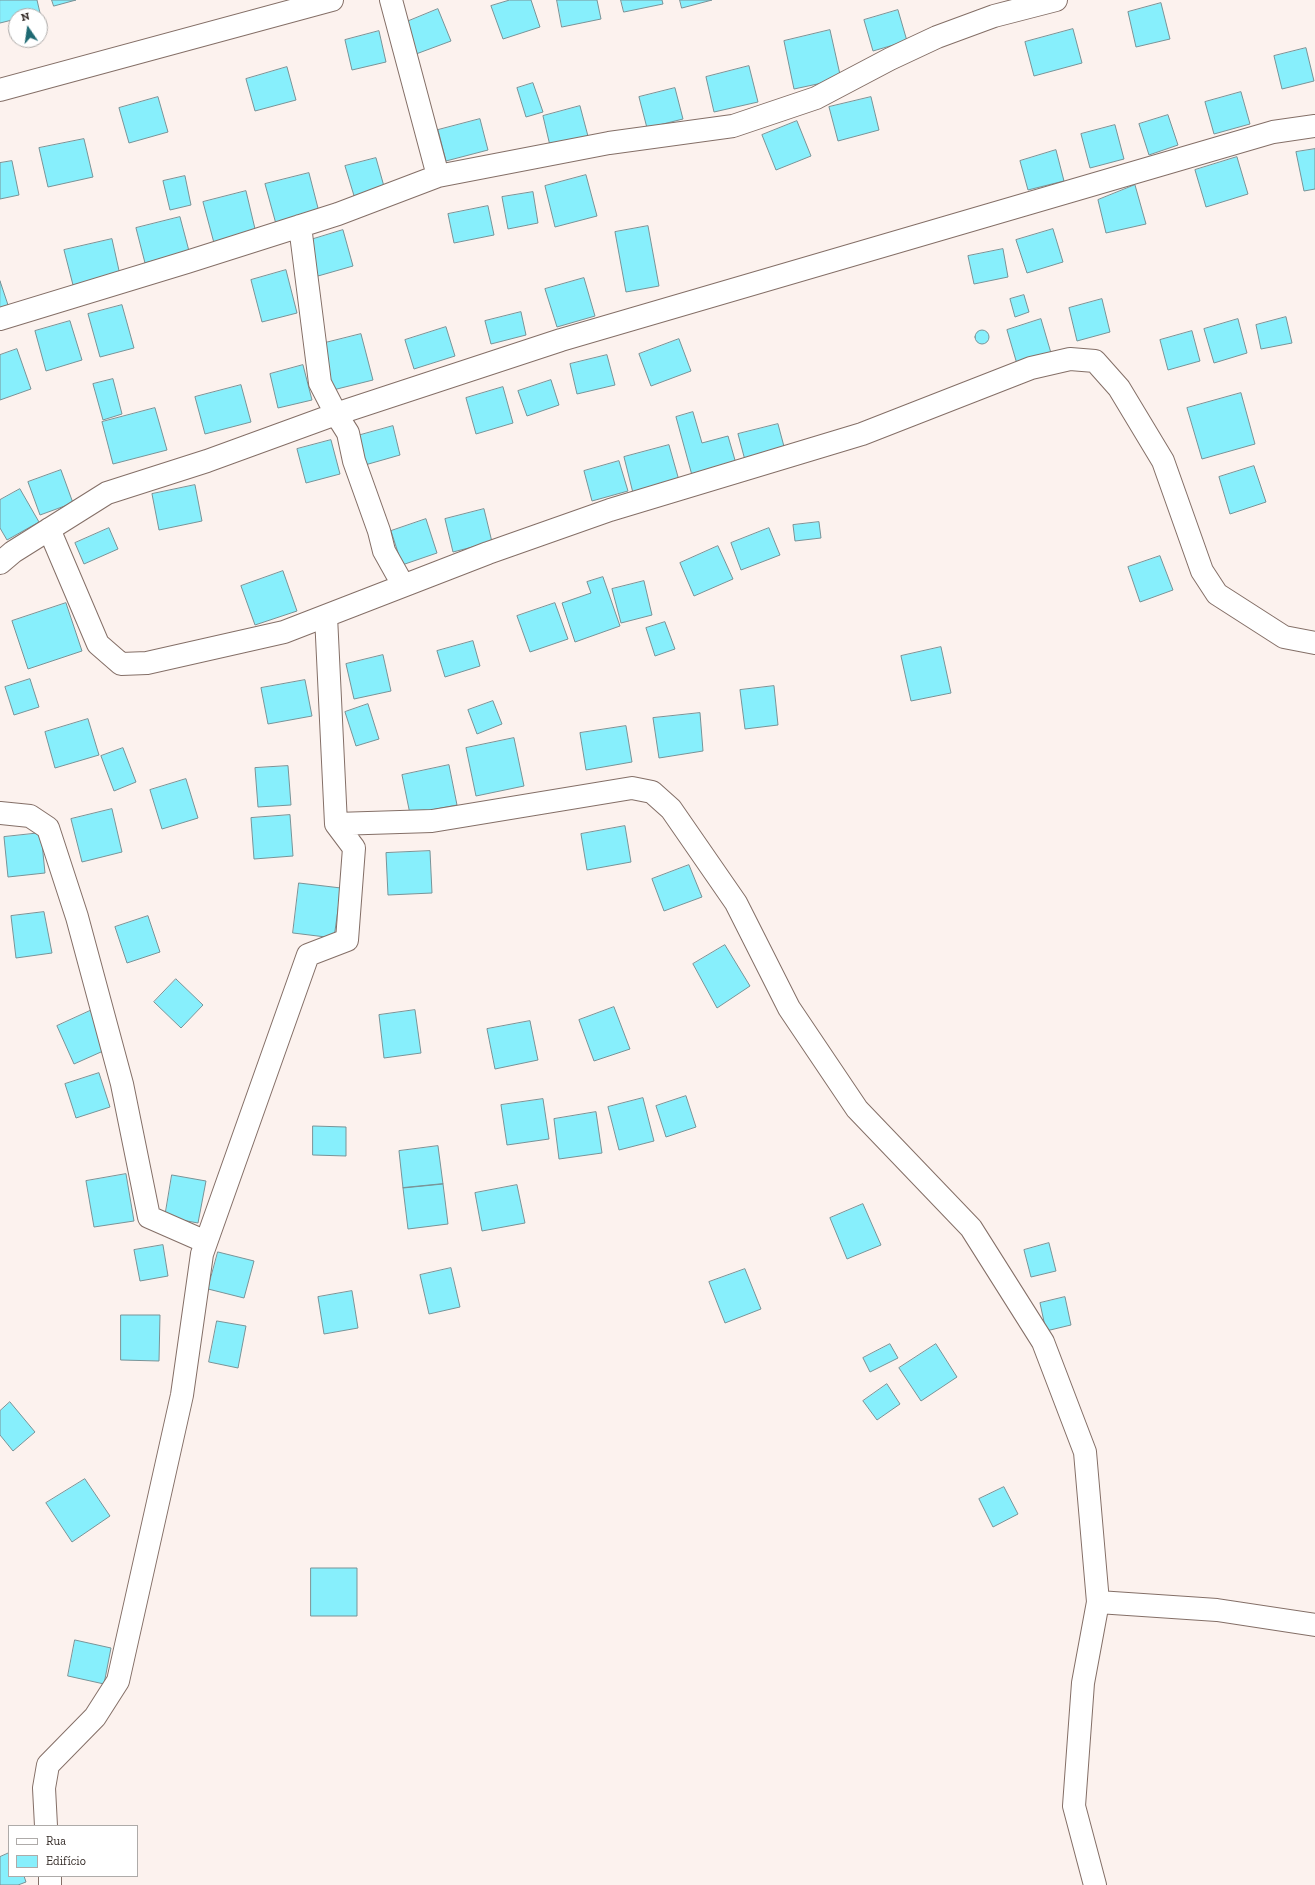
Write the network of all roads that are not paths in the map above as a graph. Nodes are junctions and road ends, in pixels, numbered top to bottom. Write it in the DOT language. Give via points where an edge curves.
graph roads {
  1 [pos="332,0"];
  2 [pos="391,0"];
  3 [pos="1056,0"];
  4 [pos="0,90"];
  5 [pos="1315,126"];
  6 [pos="438,176"];
  7 [pos="300,226"];
  8 [pos="0,318"];
  9 [pos="336,414"];
  10 [pos="49,529"];
  11 [pos="0,563"];
  12 [pos="403,585"];
  13 [pos="326,616"];
  14 [pos="1315,643"];
  15 [pos="0,813"];
  16 [pos="336,824"];
  17 [pos="206,1242"];
  18 [pos="1098,1602"];
  19 [pos="1315,1625"];
  20 [pos="46,1825"];
  21 [pos="1095,1885"];
  1 -- 4 [label="street"];
  2 -- 6 [label="street"];
  3 -- 6 [label="street" via="994,16 937,37 816,98 733,126 609,143"];
  5 -- 9 [label="street" via="1274,132 561,340"];
  6 -- 7 [label="street"];
  7 -- 8 [label="street"];
  7 -- 9 [label="street" via="320,383"];
  9 -- 10 [label="street" via="207,461 107,493"];
  9 -- 12 [label="street" via="348,433 354,461 384,551"];
  10 -- 11 [label="street"];
  10 -- 13 [label="street" via="98,644 120,664 147,664 284,632"];
  12 -- 13 [label="street"];
  12 -- 14 [label="street" via="610,510 862,434 1031,368 1070,359 1095,360 1119,388 1163,461 1202,572 1217,594 1284,637"];
  13 -- 16 [label="street"];
  15 -- 17 [label="street" via="30,816 48,828 77,917 122,1084 149,1217"];
  16 -- 17 [label="street" via="354,848 347,940 308,955"];
  16 -- 18 [label="street" via="432,821 632,788 652,792 672,809 736,903 789,1008 857,1109 971,1228 1043,1342 1085,1452"];
  17 -- 20 [label="street" via="202,1254 182,1395 118,1681 95,1717 48,1765 44,1788"];
  18 -- 19 [label="street" via="1217,1610"];
  18 -- 21 [label="street" via="1083,1683 1074,1806"];
}
